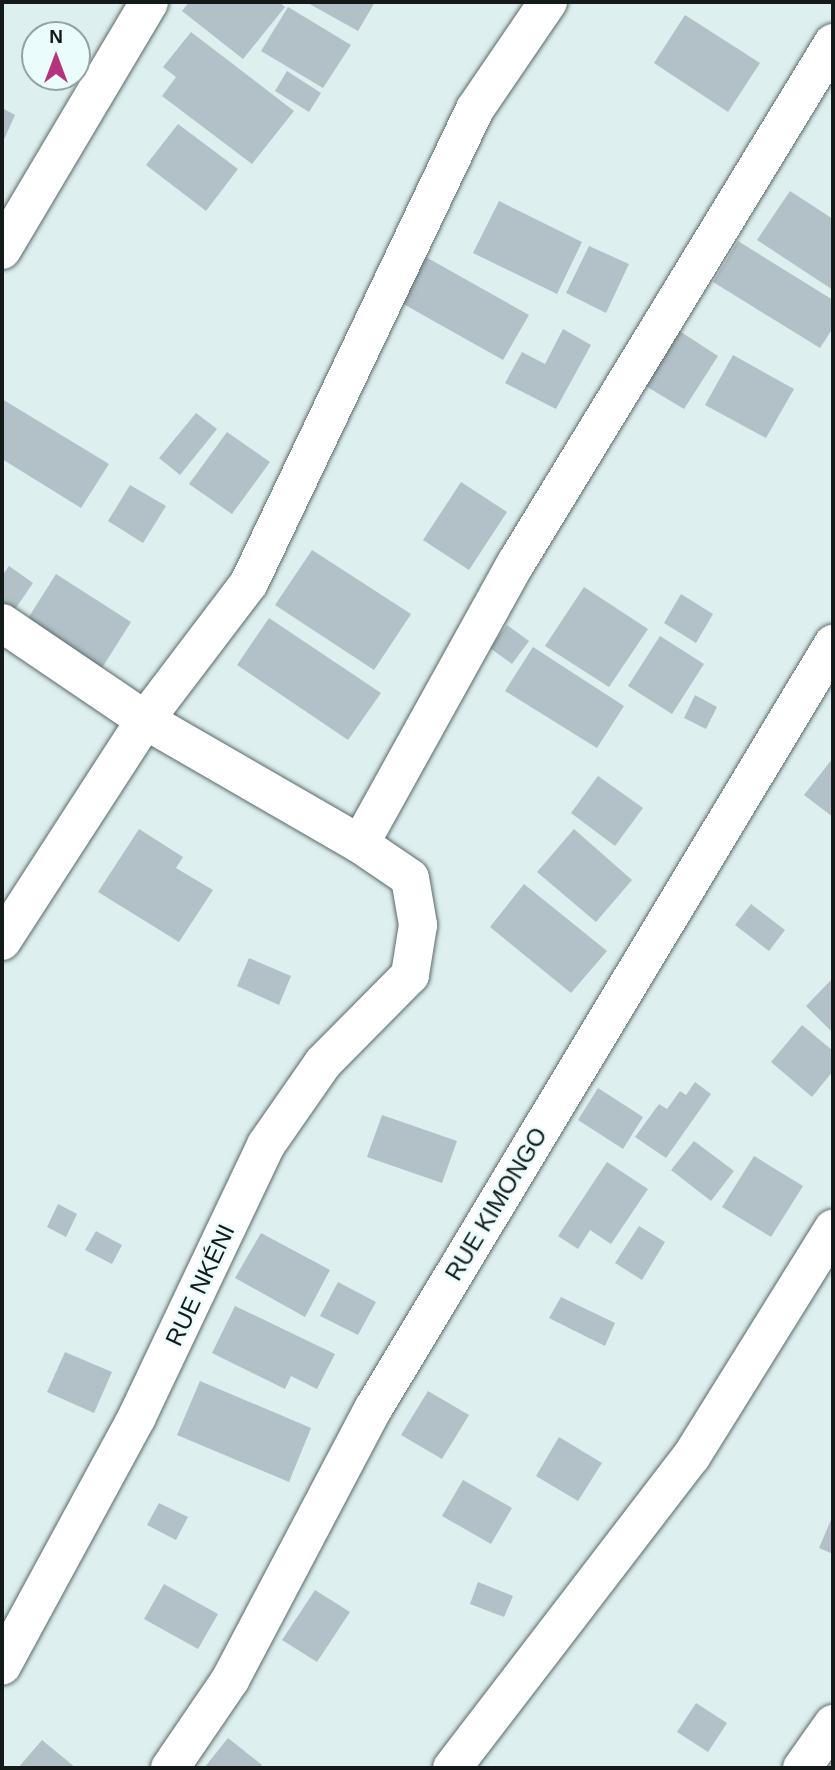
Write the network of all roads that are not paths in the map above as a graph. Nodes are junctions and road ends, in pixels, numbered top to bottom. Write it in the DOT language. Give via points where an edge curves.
graph roads {
  1 [pos="149,2"];
  2 [pos="548,2"];
  3 [pos="833,43"];
  4 [pos="2,250"];
  5 [pos="2,623"];
  6 [pos="833,644"];
  7 [pos="145,720"];
  8 [pos="360,844"];
  9 [pos="2,941"];
  10 [pos="833,1229"];
  11 [pos="2,1666"];
  12 [pos="833,1724"];
  13 [pos="170,1768"];
  14 [pos="452,1768"];
  15 [pos="802,1768"];
  1 -- 4 [label="street"];
  2 -- 7 [label="street" via="475,109 249,583"];
  3 -- 8 [label="street" via="516,563"];
  5 -- 7 [label="street, RUE NKÉNI"];
  6 -- 13 [label="street, RUE KIMONGO" via="373,1409 230,1681"];
  7 -- 8 [label="street, RUE NKÉNI"];
  7 -- 9 [label="street"];
  8 -- 11 [label="street, RUE NKÉNI" via="410,878 418,925 410,975 323,1063 266,1146 137,1417"];
  10 -- 14 [label="street" via="691,1457"];
  12 -- 15 [label="street"];
}
